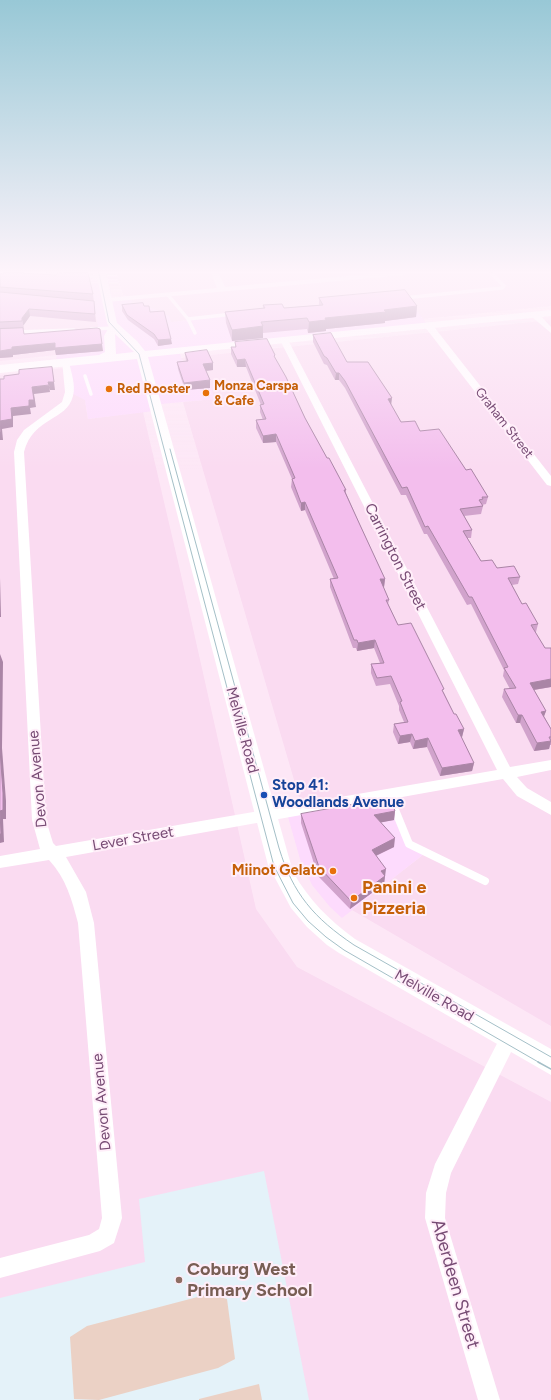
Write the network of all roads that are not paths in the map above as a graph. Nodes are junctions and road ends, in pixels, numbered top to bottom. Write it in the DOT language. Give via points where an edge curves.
graph roads {
  1 [pos="108,338"];
  2 [pos="128,338"];
  3 [pos="300,338"];
  4 [pos="438,338"];
  5 [pos="284,340"];
  6 [pos="142,354"];
  7 [pos="103,358"];
  8 [pos="65,362"];
  9 [pos="0,368"];
  10 [pos="85,376"];
  11 [pos="91,394"];
  12 [pos="551,483"];
  13 [pos="551,765"];
  14 [pos="506,774"];
  15 [pos="389,795"];
  16 [pos="551,809"];
  17 [pos="266,816"];
  18 [pos="52,853"];
  19 [pos="0,862"];
  20 [pos="485,881"];
  21 [pos="509,1038"];
  22 [pos="551,1063"];
  23 [pos="0,1268"];
  24 [pos="489,1400"];
  1 -- 7 [label="main road" via="111,353"];
  2 -- 6 [label="main road, Melville Road"];
  3 -- 5 [label="main road"];
  4 -- 12 [label="street, Graham Street"];
  5 -- 6 [label="main road"];
  5 -- 14 [label="street, Carrington Street"];
  6 -- 7 [label="main road"];
  6 -- 17 [label="main road, Melville Road"];
  7 -- 8 [label="main road"];
  8 -- 9 [label="main road"];
  8 -- 18 [label="street, Devon Avenue" via="69,393 67,401 30,429 21,441 19,452 39,820 46,846"];
  10 -- 11 [label="lane"];
  13 -- 14 [label="street, Lever Street"];
  14 -- 15 [label="street, Lever Street"];
  14 -- 16 [label="street, Carrington Street" via="522,792"];
  15 -- 17 [label="street, Lever Street"];
  15 -- 20 [label="lane" via="409,844"];
  17 -- 18 [label="street, Lever Street"];
  17 -- 21 [label="main road, Melville Road" via="287,885 318,923 347,946"];
  18 -- 19 [label="street, Lever Street"];
  18 -- 23 [label="street, Devon Avenue" via="62,863 78,892 86,923 112,1218 107,1236 93,1244"];
  21 -- 22 [label="main road, Melville Road"];
  21 -- 24 [label="street, Aberdeen Street" via="442,1170 436,1193 435,1218"];
}
